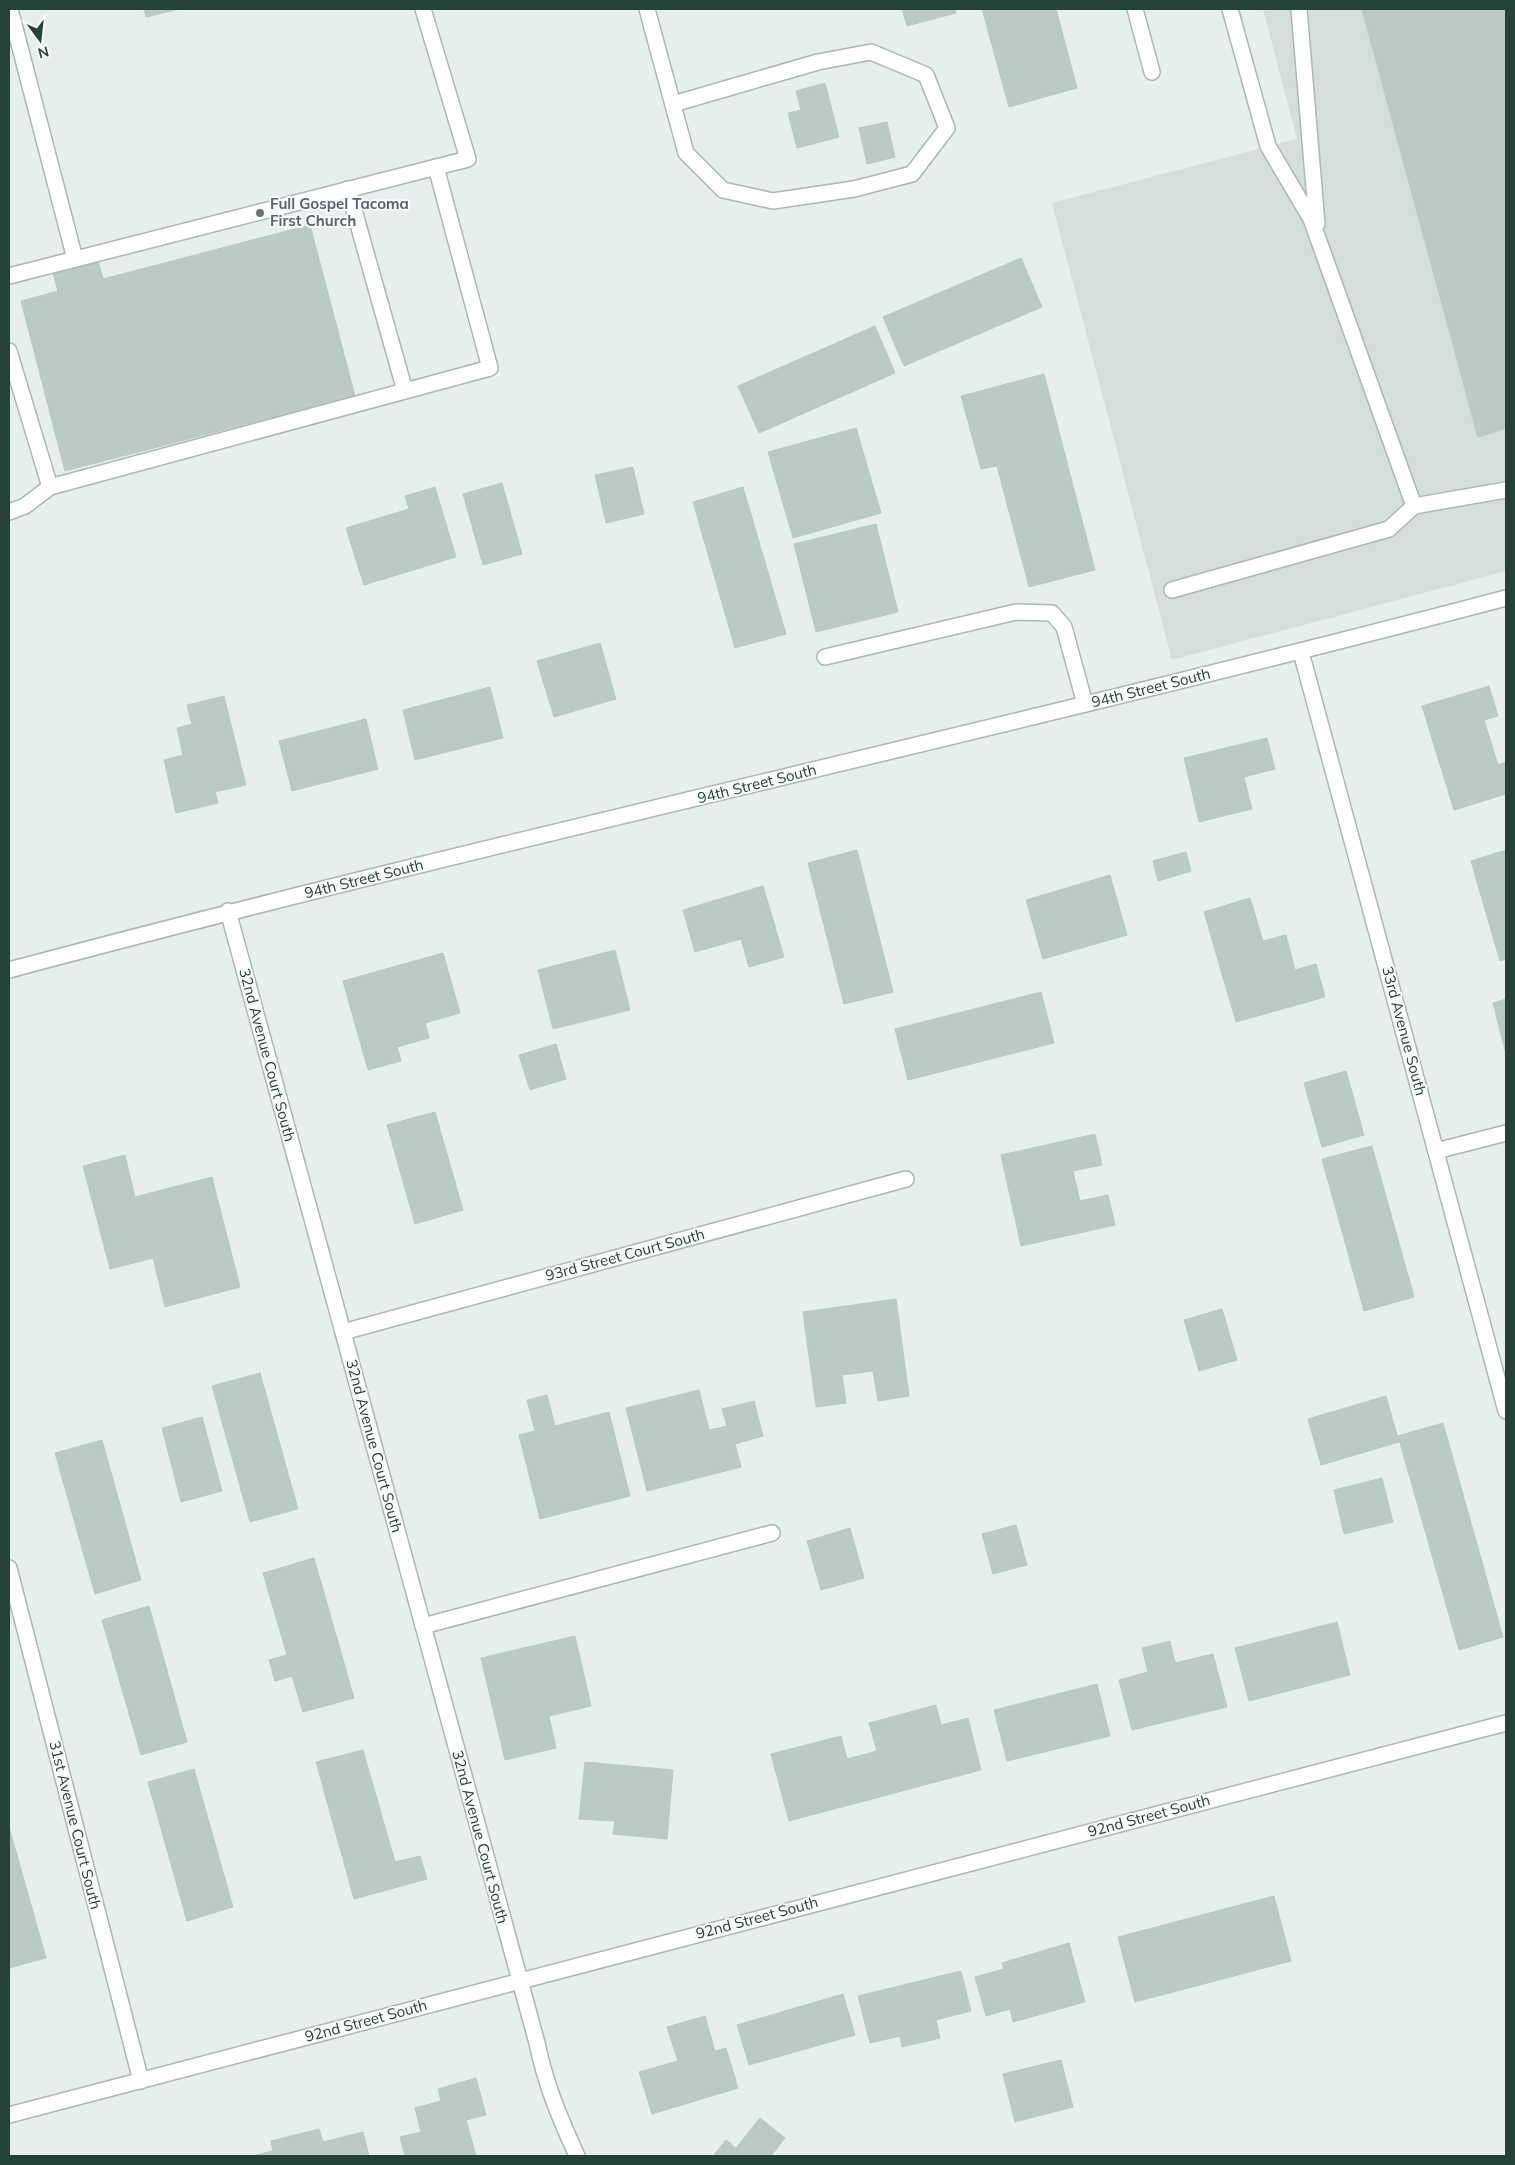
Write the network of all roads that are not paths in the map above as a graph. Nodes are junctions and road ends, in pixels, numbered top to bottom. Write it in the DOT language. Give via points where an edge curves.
graph roads {
  1 [pos="10,9"];
  2 [pos="423,9"];
  3 [pos="647,9"];
  4 [pos="1135,9"];
  5 [pos="1230,9"];
  6 [pos="1299,9"];
  7 [pos="1152,72"];
  8 [pos="673,104"];
  9 [pos="436,167"];
  10 [pos="348,190"];
  11 [pos="1318,236"];
  12 [pos="76,259"];
  13 [pos="9,276"];
  14 [pos="9,351"];
  15 [pos="405,391"];
  16 [pos="50,487"];
  17 [pos="1506,490"];
  18 [pos="1414,506"];
  19 [pos="9,512"];
  20 [pos="1172,590"];
  21 [pos="1506,598"];
  22 [pos="1301,652"];
  23 [pos="825,657"];
  24 [pos="1085,704"];
  25 [pos="228,911"];
  26 [pos="9,970"];
  27 [pos="1506,1133"];
  28 [pos="1436,1152"];
  29 [pos="906,1179"];
  30 [pos="343,1332"];
  31 [pos="1506,1410"];
  32 [pos="772,1533"];
  33 [pos="9,1568"];
  34 [pos="423,1626"];
  35 [pos="1506,1723"];
  36 [pos="520,1981"];
  37 [pos="141,2081"];
  38 [pos="9,2115"];
  39 [pos="577,2156"];
  1 -- 12 [label="street"];
  2 -- 9 [label="street" via="468,159"];
  3 -- 8 [label="street"];
  4 -- 7 [label="street"];
  5 -- 11 [label="street" via="1268,146"];
  6 -- 11 [label="street"];
  8 -- 8 [label="street" via="686,153 722,190 773,201 854,188 912,174 946,128 926,75 871,52 818,62"];
  9 -- 10 [label="street"];
  9 -- 15 [label="street" via="490,368"];
  10 -- 12 [label="street"];
  10 -- 15 [label="street"];
  11 -- 18 [label="street"];
  12 -- 13 [label="street"];
  14 -- 16 [label="street"];
  15 -- 16 [label="street"];
  16 -- 19 [label="street" via="25,506"];
  17 -- 18 [label="street"];
  18 -- 20 [label="street" via="1389,529"];
  21 -- 22 [label="street, 94th Street South"];
  22 -- 24 [label="street, 94th Street South"];
  22 -- 28 [label="street, 33rd Avenue South"];
  23 -- 24 [label="street" via="1016,612 1052,613 1064,627"];
  24 -- 25 [label="street, 94th Street South"];
  25 -- 26 [label="street, 94th Street South"];
  25 -- 30 [label="street, 32nd Avenue Court South"];
  27 -- 28 [label="street"];
  28 -- 31 [label="street, 33rd Avenue South"];
  29 -- 30 [label="street, 93rd Street Court South"];
  30 -- 34 [label="street, 32nd Avenue Court South"];
  32 -- 34 [label="street"];
  33 -- 37 [label="street, 31st Avenue Court South"];
  34 -- 36 [label="street, 32nd Avenue Court South"];
  35 -- 36 [label="street, 92nd Street South"];
  36 -- 37 [label="street, 92nd Street South"];
  36 -- 39 [label="street, 32nd Avenue Court South" via="552,2103"];
  37 -- 38 [label="street, 92nd Street South"];
}
